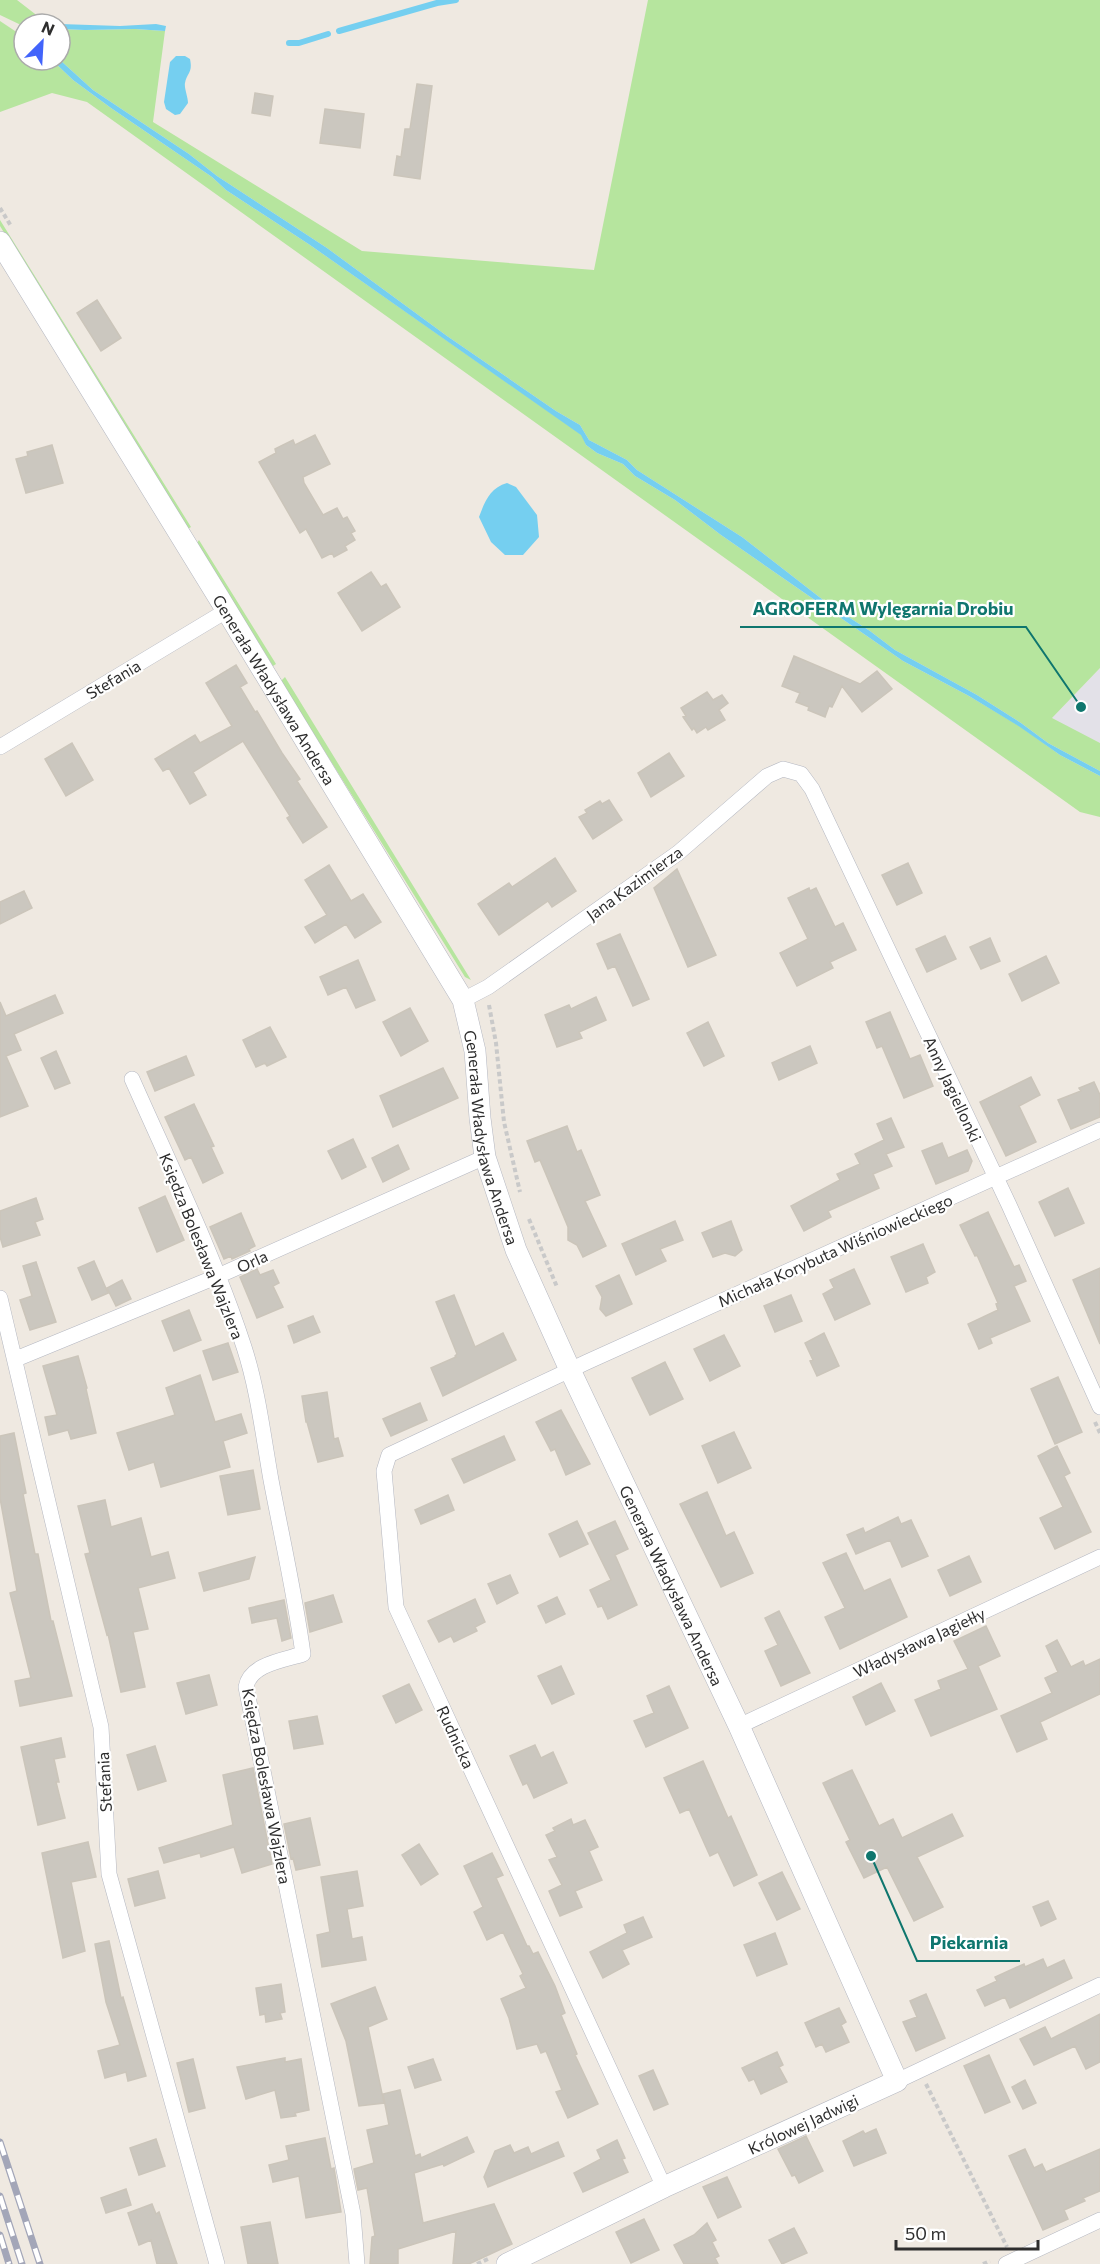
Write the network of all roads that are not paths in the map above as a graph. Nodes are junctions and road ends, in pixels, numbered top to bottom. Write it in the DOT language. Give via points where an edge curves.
graph roads {
  1 [pos="0,242"];
  2 [pos="225,611"];
  3 [pos="0,747"];
  4 [pos="801,774"];
  5 [pos="463,1000"];
  6 [pos="132,1079"];
  7 [pos="1100,1130"];
  8 [pos="485,1157"];
  9 [pos="995,1177"];
  10 [pos="218,1275"];
  11 [pos="0,1298"];
  12 [pos="16,1359"];
  13 [pos="570,1370"];
  14 [pos="1100,1407"];
  15 [pos="1100,1557"];
  16 [pos="739,1726"];
  17 [pos="1100,1985"];
  18 [pos="897,2081"];
  19 [pos="664,2187"];
  20 [pos="1100,2220"];
  21 [pos="1010,2262"];
  22 [pos="217,2264"];
  23 [pos="357,2264"];
  24 [pos="507,2264"];
  1 -- 2 [label="street, Generała Władysława Andersa"];
  2 -- 3 [label="street, Stefania"];
  2 -- 5 [label="street, Generała Władysława Andersa"];
  4 -- 5 [label="street, Jana Kazimierza" via="783,769 767,776 678,853 488,987"];
  4 -- 9 [label="street, Anny Jagiellonki" via="812,789"];
  5 -- 8 [label="street, Generała Władysława Andersa" via="475,1051"];
  6 -- 10 [label="street, Księdza Bolesława Wajzlera"];
  7 -- 9 [label="street, Michała Korybuta Wiśniowieckiego"];
  8 -- 10 [label="street, Orla"];
  8 -- 13 [label="street, Generała Władysława Andersa" via="516,1250"];
  9 -- 13 [label="street, Michała Korybuta Wiśniowieckiego"];
  9 -- 14 [label="street, Anny Jagiellonki"];
  10 -- 12 [label="street, Orla"];
  10 -- 23 [label="street, Księdza Bolesława Wajzlera" via="254,1384 302,1642 303,1654 260,1668 252,1673 246,1688 353,2214"];
  11 -- 12 [label="street, Stefania"];
  12 -- 22 [label="street, Stefania" via="101,1727 109,1874"];
  13 -- 16 [label="street, Generała Władysława Andersa"];
  13 -- 19 [label="street, Rudnicka" via="389,1455 384,1471 396,1607"];
  15 -- 16 [label="street, Władysława Jagiełły"];
  16 -- 18 [label="street, Generała Władysława Andersa"];
  17 -- 18 [label="street, Królowej Jadwigi"];
  18 -- 19 [label="street, Królowej Jadwigi"];
  19 -- 24 [label="street, Królowej Jadwigi"];
  20 -- 21 [label="street"];
}
